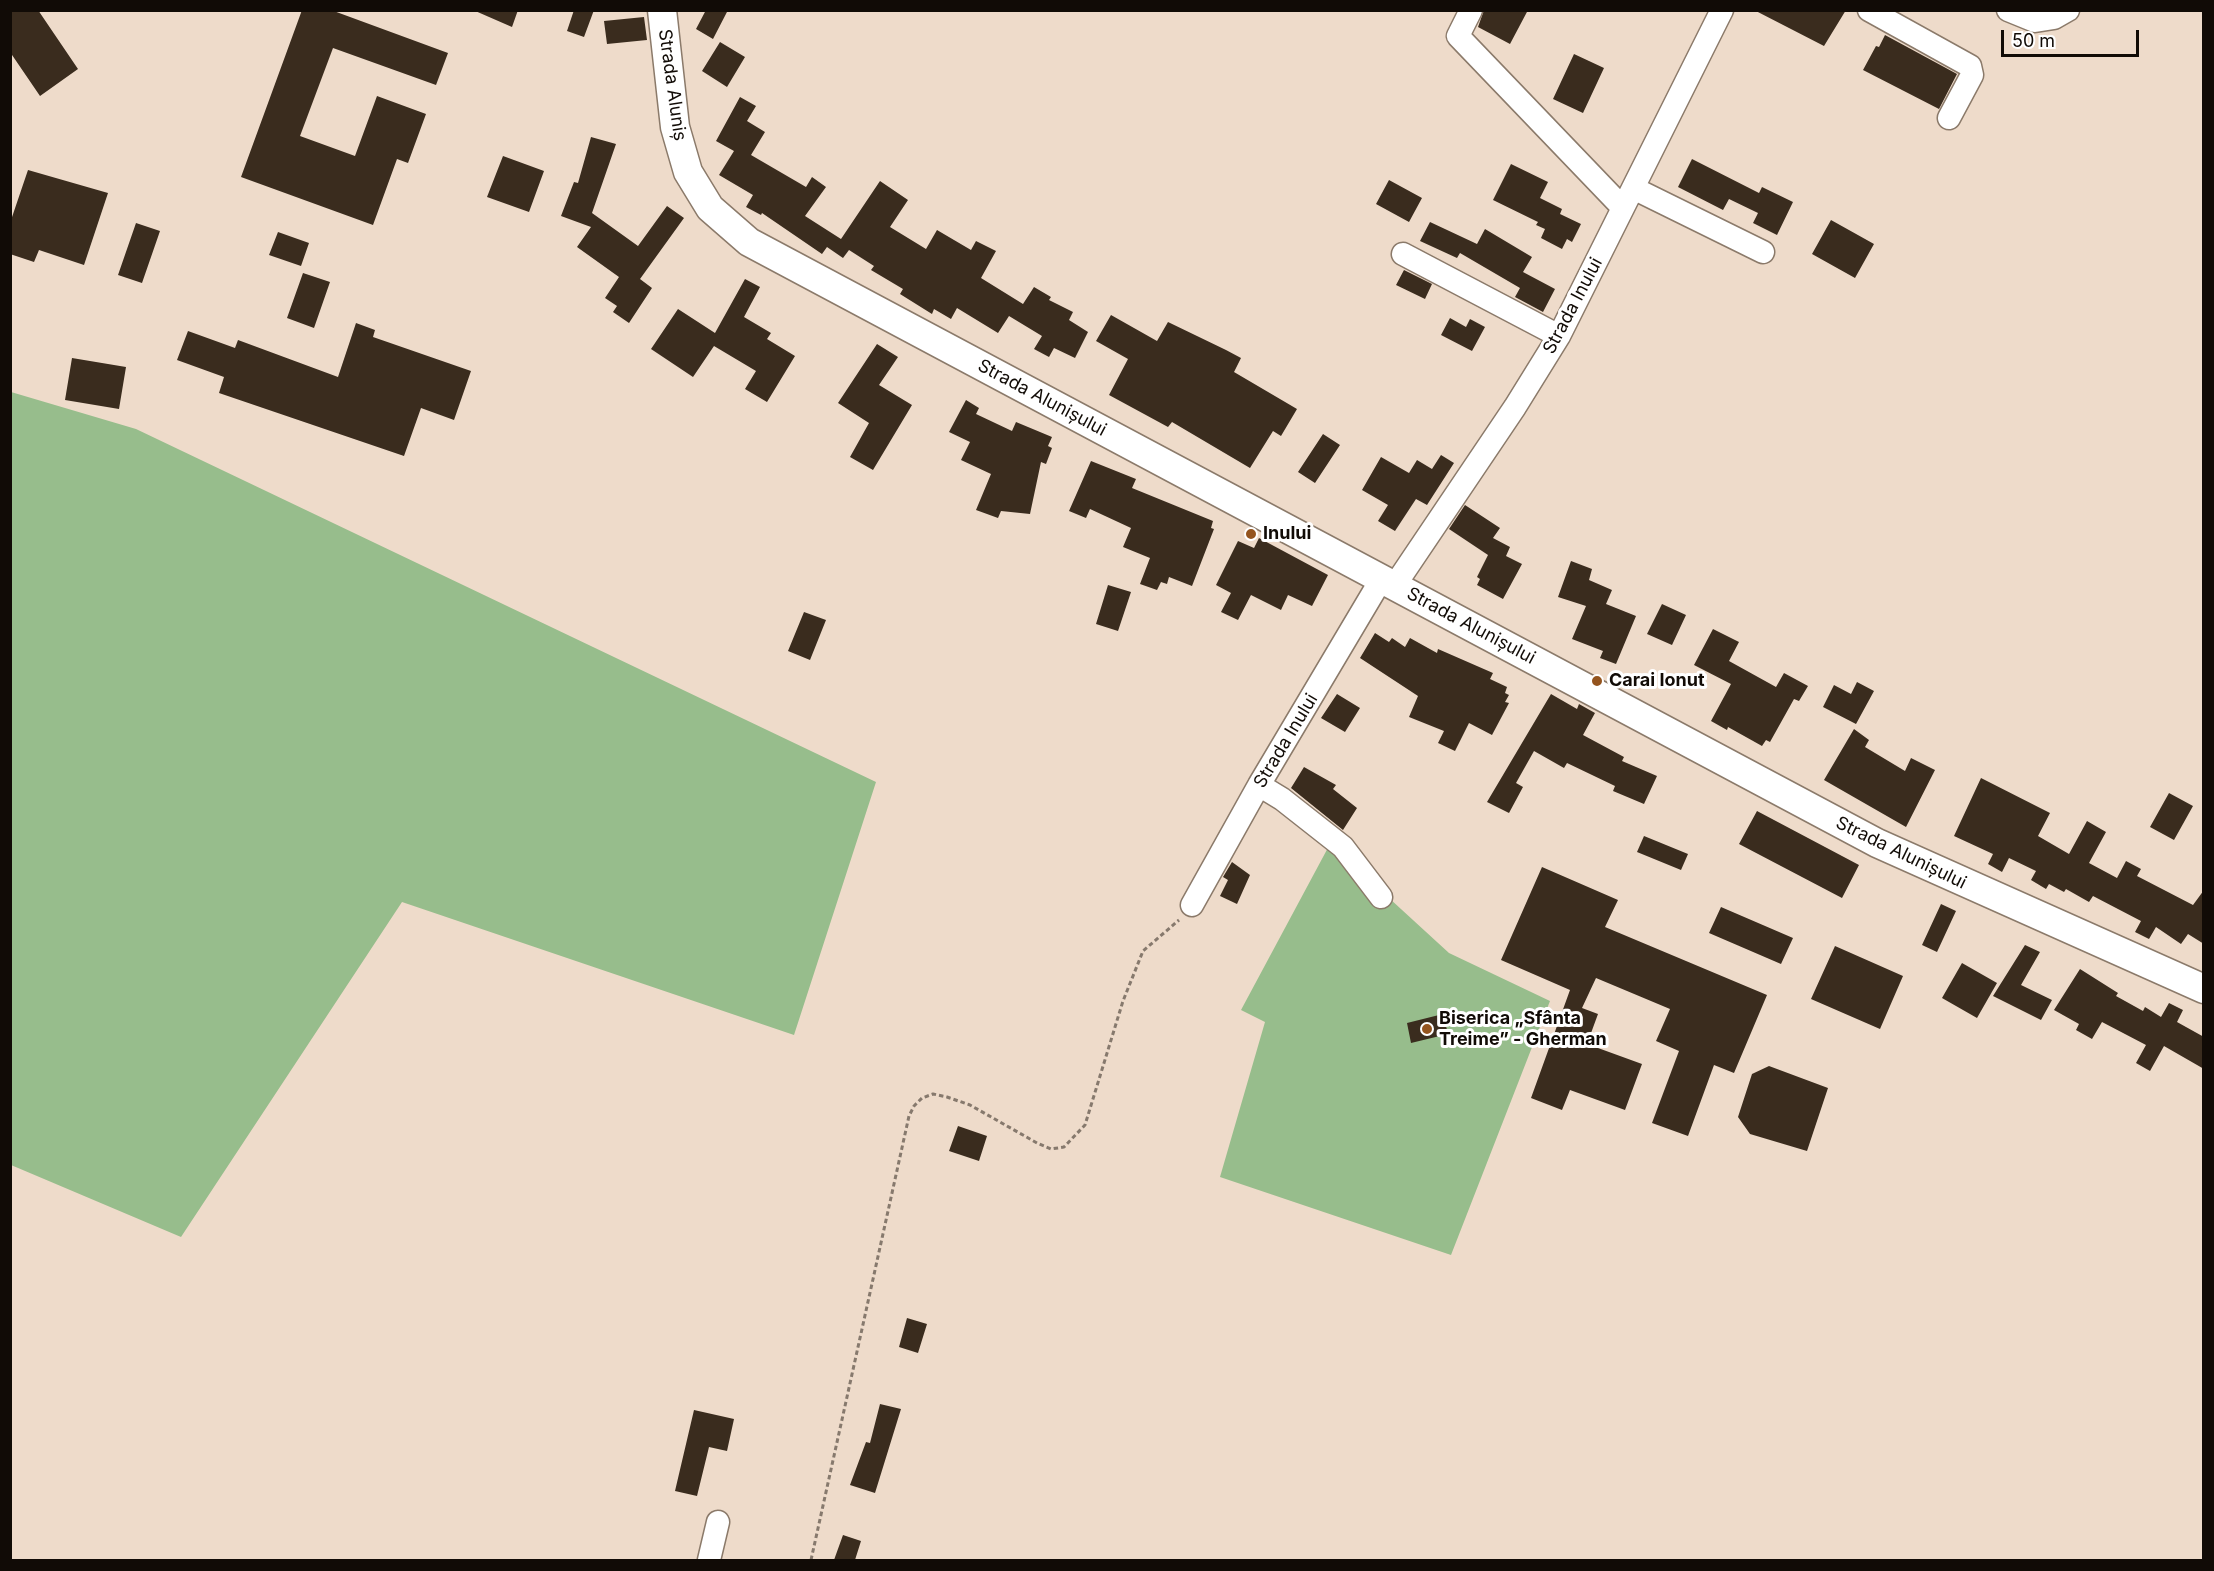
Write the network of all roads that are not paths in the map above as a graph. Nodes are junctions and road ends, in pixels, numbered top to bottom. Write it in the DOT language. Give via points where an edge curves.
graph roads {
  1 [pos="662,10"];
  2 [pos="1471,10"];
  3 [pos="1722,10"];
  4 [pos="1869,10"];
  5 [pos="2008,10"];
  6 [pos="2068,10"];
  7 [pos="1949,118"];
  8 [pos="1628,198"];
  9 [pos="749,242"];
  10 [pos="1763,252"];
  11 [pos="1403,254"];
  12 [pos="1559,336"];
  13 [pos="1389,582"];
  14 [pos="1259,785"];
  15 [pos="1381,897"];
  16 [pos="1192,905"];
  17 [pos="2204,989"];
  18 [pos="718,1522"];
  19 [pos="709,1560"];
  1 -- 9 [label="main road, Strada Aluniș" via="675,127 688,172 710,208"];
  2 -- 8 [label="street" via="1458,36"];
  3 -- 8 [label="street, Strada Inului"];
  4 -- 7 [label="street" via="1970,66 1971,75"];
  5 -- 6 [label="street" via="2035,21 2054,18"];
  8 -- 10 [label="street"];
  8 -- 12 [label="street, Strada Inului"];
  9 -- 13 [label="main road, Strada Alunișului"];
  11 -- 12 [label="street"];
  12 -- 13 [label="street, Strada Inului"];
  13 -- 14 [label="street, Strada Inului"];
  13 -- 17 [label="main road, Strada Alunișului" via="1877,843"];
  14 -- 15 [label="street" via="1343,847"];
  14 -- 16 [label="street, Strada Inului"];
  18 -- 19 [label="street"];
}
